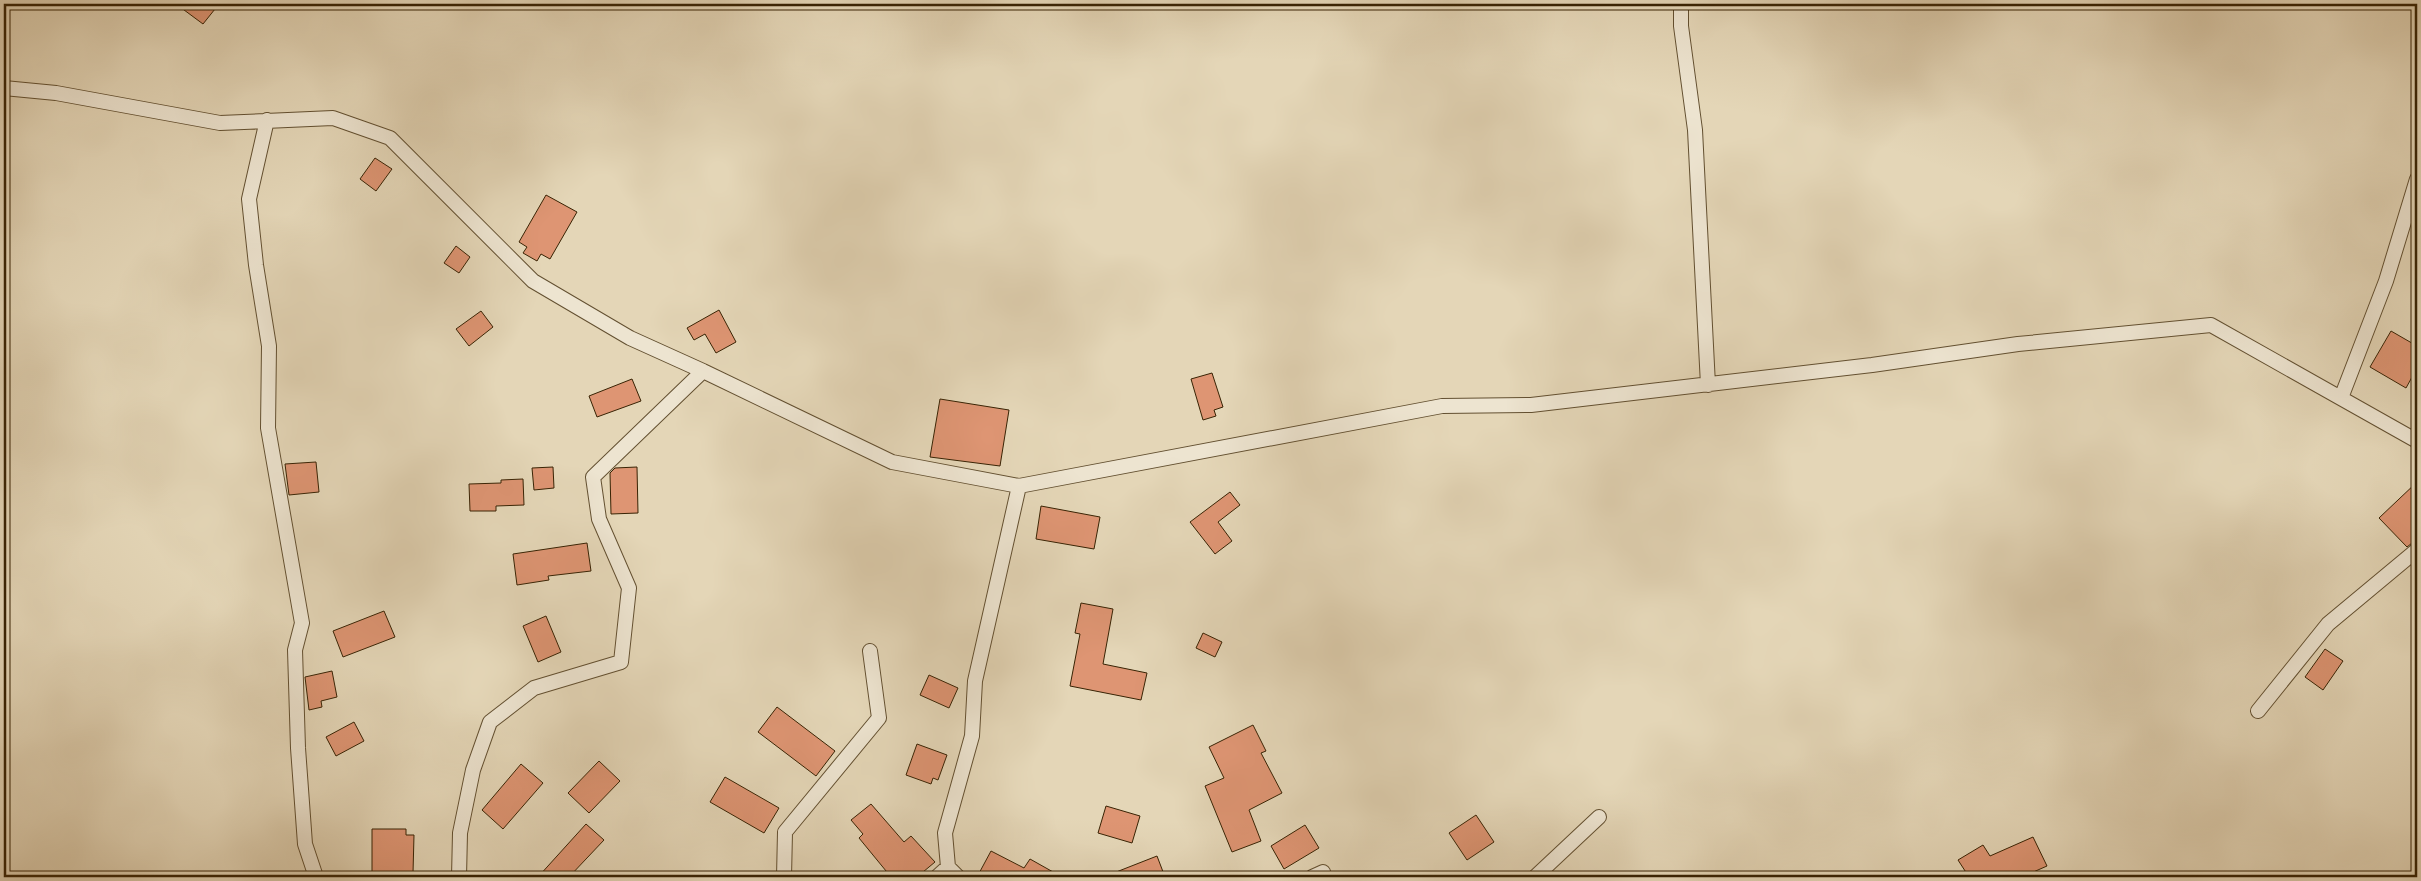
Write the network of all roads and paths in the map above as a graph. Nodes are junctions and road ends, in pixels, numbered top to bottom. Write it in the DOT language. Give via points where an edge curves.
graph roads {
  1 [pos="1681,4"];
  2 [pos="4,88"];
  3 [pos="268,120"];
  4 [pos="2417,179"];
  5 [pos="703,371"];
  6 [pos="1708,385"];
  7 [pos="2341,398"];
  8 [pos="2417,441"];
  9 [pos="1019,486"];
  10 [pos="2417,550"];
  11 [pos="870,652"];
  12 [pos="2258,712"];
  13 [pos="1599,817"];
  14 [pos="948,867"];
  15 [pos="316,877"];
  16 [pos="459,877"];
  17 [pos="784,877"];
  18 [pos="937,877"];
  19 [pos="958,877"];
  20 [pos="1535,877"];
  1 -- 6 [label="street" via="1695,130"];
  2 -- 3 [label="street" via="56,93 220,122"];
  3 -- 5 [label="street" via="333,118 390,138 533,281 630,338"];
  3 -- 15 [label="street" via="250,199 256,265 269,346 268,428 302,623 295,650 298,748 305,844"];
  4 -- 7 [label="street" via="2386,281"];
  5 -- 9 [label="street" via="892,462"];
  5 -- 16 [label="street" via="593,476 599,519 629,588 621,662 534,688 490,722 473,770 460,833"];
  6 -- 7 [label="street" via="2018,344 2211,325"];
  6 -- 9 [label="street" via="1530,405 1442,406"];
  7 -- 8 [label="street"];
  9 -- 14 [label="street" via="975,681 972,736 945,833"];
  10 -- 12 [label="street" via="2328,624"];
  11 -- 17 [label="street" via="879,718 786,832"];
  13 -- 20 [label="street"];
  14 -- 18 [label="street"];
  14 -- 19 [label="street"];
}
